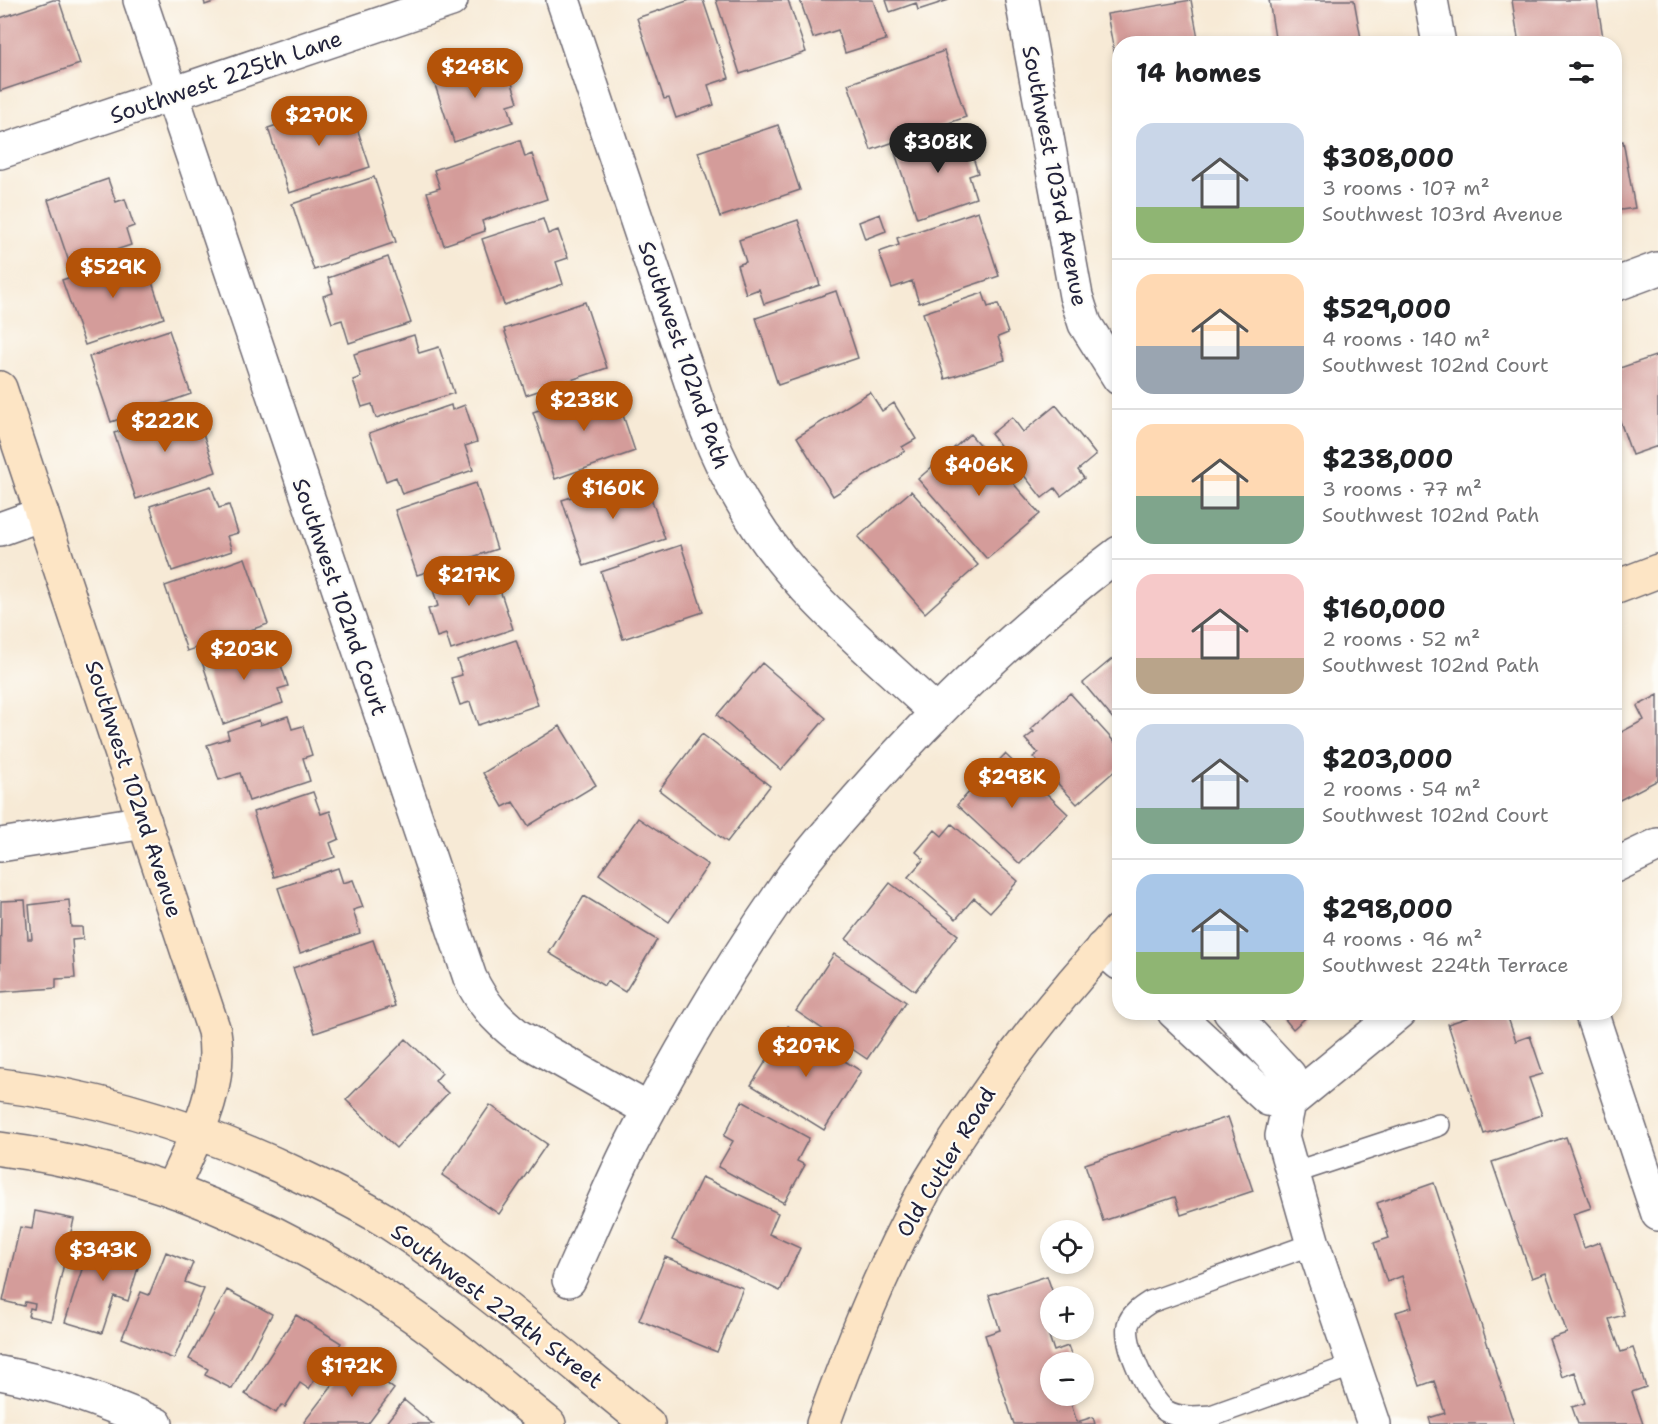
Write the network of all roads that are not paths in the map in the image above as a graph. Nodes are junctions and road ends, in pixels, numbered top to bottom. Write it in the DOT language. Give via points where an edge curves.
graph roads {
  1 [pos="140,0"];
  2 [pos="451,0"];
  3 [pos="563,0"];
  4 [pos="1022,0"];
  5 [pos="1431,0"];
  6 [pos="1438,36"];
  7 [pos="172,95"];
  8 [pos="0,152"];
  9 [pos="1657,268"];
  10 [pos="1622,282"];
  11 [pos="1112,367"];
  12 [pos="0,388"];
  13 [pos="42,514"];
  14 [pos="0,529"];
  15 [pos="1112,558"];
  16 [pos="1658,572"];
  17 [pos="1622,585"];
  18 [pos="937,713"];
  19 [pos="145,822"];
  20 [pos="3,836"];
  21 [pos="1658,845"];
  22 [pos="1622,862"];
  23 [pos="1112,948"];
  24 [pos="1183,1020"];
  25 [pos="1237,1020"];
  26 [pos="1390,1020"];
  27 [pos="1594,1020"];
  28 [pos="0,1085"];
  29 [pos="1288,1103"];
  30 [pos="649,1110"];
  31 [pos="1439,1125"];
  32 [pos="198,1131"];
  33 [pos="0,1149"];
  34 [pos="1293,1173"];
  35 [pos="172,1190"];
  36 [pos="1656,1202"];
  37 [pos="1313,1244"];
  38 [pos="568,1280"];
  39 [pos="1354,1365"];
  40 [pos="0,1373"];
  41 [pos="156,1424"];
  42 [pos="549,1424"];
  43 [pos="648,1424"];
  44 [pos="823,1424"];
  45 [pos="1374,1424"];
  1 -- 7 [label="street, Southwest 102nd Court"];
  2 -- 7 [label="street, Southwest 225th Lane"];
  3 -- 18 [label="street, Southwest 102nd Path" via="706,427 732,486 798,579"];
  4 -- 11 [label="street, Southwest 103rd Avenue" via="1076,296 1084,324"];
  5 -- 6 [label="street"];
  7 -- 8 [label="street, Southwest 225th Lane"];
  7 -- 30 [label="street, Southwest 102nd Court" via="470,978 487,1007 518,1036"];
  9 -- 10 [label="street"];
  12 -- 13 [label="street, Southwest 102nd Avenue"];
  13 -- 14 [label="street"];
  13 -- 19 [label="street, Southwest 102nd Avenue"];
  15 -- 18 [label="street" via="1003,648"];
  16 -- 17 [label="street"];
  18 -- 30 [label="street" via="789,881 717,990"];
  19 -- 20 [label="street"];
  19 -- 32 [label="street, Southwest 102nd Avenue" via="217,1046 212,1091"];
  21 -- 22 [label="street"];
  23 -- 44 [label="street, Old Cutler Road" via="1059,997 1010,1060 925,1189 866,1310"];
  24 -- 29 [label="street" via="1268,1099"];
  25 -- 29 [label="street" via="1289,1075"];
  26 -- 29 [label="street"];
  27 -- 36 [label="street"];
  28 -- 32 [label="street, Southwest 224th Street" via="85,1100"];
  29 -- 34 [label="street" via="1282,1136"];
  30 -- 38 [label="street"];
  31 -- 34 [label="lane"];
  32 -- 35 [label="street, Southwest 102nd Avenue"];
  32 -- 43 [label="street, Southwest 224th Street" via="269,1160 381,1218 487,1293"];
  33 -- 35 [label="street" via="66,1160"];
  34 -- 37 [label="street"];
  35 -- 42 [label="street" via="262,1227 362,1282 416,1318"];
  37 -- 39 [label="street"];
  37 -- 39 [label="lane" via="1150,1302 1128,1323 1128,1342 1151,1396 1167,1411 1187,1418 1211,1416"];
  39 -- 45 [label="street"];
  40 -- 41 [label="street" via="68,1390"];
}
